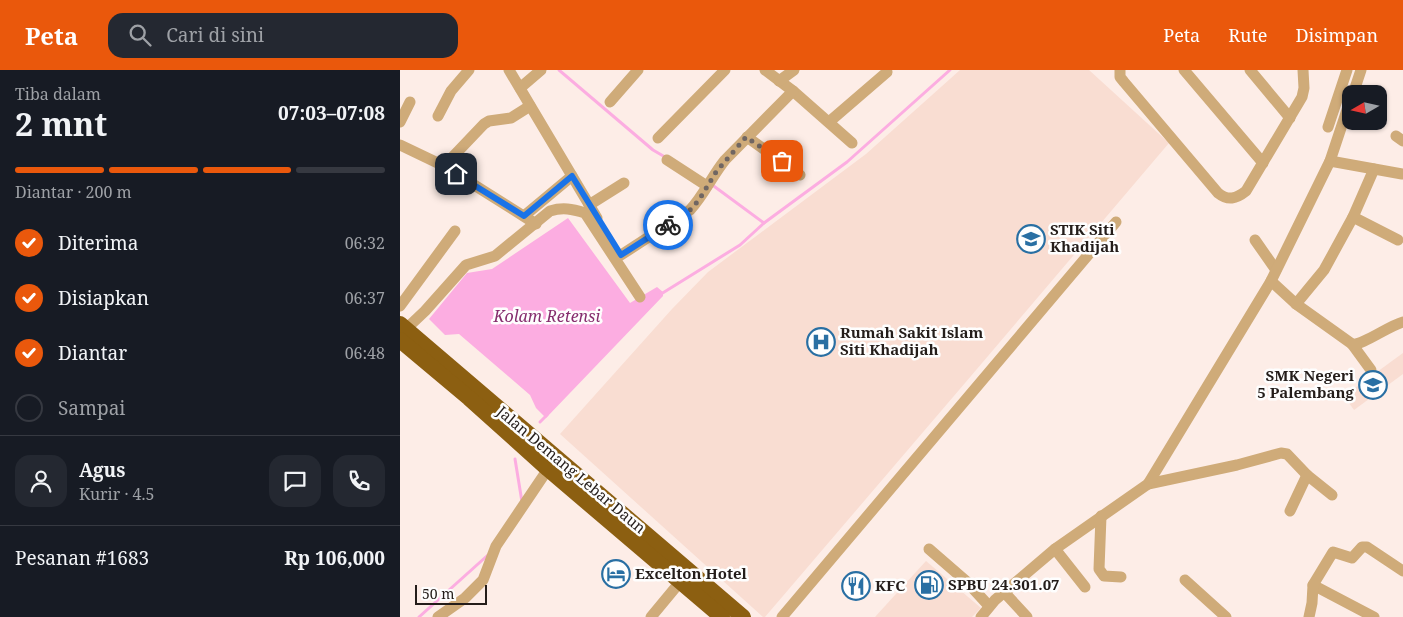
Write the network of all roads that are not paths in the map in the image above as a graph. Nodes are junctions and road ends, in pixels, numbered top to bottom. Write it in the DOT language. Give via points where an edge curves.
graph roads {
  1 [pos="469,70"];
  2 [pos="509,70"];
  3 [pos="541,70"];
  4 [pos="638,70"];
  5 [pos="725,70"];
  6 [pos="765,70"];
  7 [pos="794,70"];
  8 [pos="1120,70"];
  9 [pos="1184,70"];
  10 [pos="1250,70"];
  11 [pos="1303,70"];
  12 [pos="1347,70"];
  13 [pos="1361,70"];
  14 [pos="887,72"];
  15 [pos="779,81"];
  16 [pos="1348,85"];
  17 [pos="1352,85"];
  18 [pos="520,88"];
  19 [pos="793,91"];
  20 [pos="410,102"];
  21 [pos="610,102"];
  22 [pos="1342,102"];
  23 [pos="530,106"];
  24 [pos="438,116"];
  25 [pos="1290,118"];
  26 [pos="400,122"];
  27 [pos="829,122"];
  28 [pos="1342,125"];
  29 [pos="1328,127"];
  30 [pos="746,137"];
  31 [pos="658,138"];
  32 [pos="852,142"];
  33 [pos="403,146"];
  34 [pos="400,158"];
  35 [pos="667,160"];
  36 [pos="1330,161"];
  37 [pos="1263,163"];
  38 [pos="444,166"];
  39 [pos="1374,169"];
  40 [pos="1402,174"];
  41 [pos="800,175"];
  42 [pos="572,176"];
  43 [pos="624,183"];
  44 [pos="708,184"];
  45 [pos="589,205"];
  46 [pos="524,216"];
  47 [pos="1353,217"];
  48 [pos="1116,222"];
  49 [pos="536,224"];
  50 [pos="455,231"];
  51 [pos="1255,240"];
  52 [pos="1398,240"];
  53 [pos="621,255"];
  54 [pos="1276,270"];
  55 [pos="634,274"];
  56 [pos="1271,281"];
  57 [pos="640,296"];
  58 [pos="1296,304"];
  59 [pos="400,306"];
  60 [pos="1403,322"];
  61 [pos="402,331"];
  62 [pos="1352,344"];
  63 [pos="1371,370"];
  64 [pos="548,469"];
  65 [pos="1307,475"];
  66 [pos="1148,484"];
  67 [pos="1332,495"];
  68 [pos="1290,510"];
  69 [pos="1101,516"];
  70 [pos="930,549"];
  71 [pos="1055,549"];
  72 [pos="1403,571"];
  73 [pos="685,576"];
  74 [pos="1121,577"];
  75 [pos="1185,580"];
  76 [pos="1313,585"];
  77 [pos="1085,587"];
  78 [pos="1004,592"];
  79 [pos="989,606"];
  80 [pos="438,617"];
  81 [pos="652,617"];
  82 [pos="722,617"];
  83 [pos="743,617"];
  84 [pos="782,617"];
  85 [pos="980,617"];
  86 [pos="1027,617"];
  87 [pos="1226,617"];
  88 [pos="1309,617"];
  89 [pos="1374,617"];
  1 -- 24 [label="street" via="451,91"];
  2 -- 18 [label="street"];
  3 -- 18 [label="street"];
  4 -- 21 [label="street"];
  5 -- 31 [label="street"];
  6 -- 15 [label="street"];
  7 -- 15 [label="street"];
  8 -- 37 [label="street" via="1124,82 1222,197 1235,198 1246,191"];
  9 -- 37 [label="street"];
  10 -- 25 [label="street"];
  11 -- 25 [label="street" via="1302,96"];
  12 -- 16 [label="street"];
  13 -- 17 [label="street"];
  14 -- 27 [label="street"];
  15 -- 19 [label="street"];
  18 -- 23 [label="street"];
  19 -- 27 [label="street"];
  19 -- 30 [label="street"];
  20 -- 26 [label="street"];
  22 -- 29 [label="street"];
  23 -- 38 [label="street" via="511,118 484,124"];
  23 -- 42 [label="street"];
  25 -- 37 [label="street"];
  27 -- 32 [label="street"];
  28 -- 36 [label="street"];
  30 -- 41 [label="street"];
  30 -- 44 [label="street"];
  33 -- 34 [label="street"];
  33 -- 38 [label="street"];
  35 -- 44 [label="street"];
  36 -- 39 [label="street"];
  36 -- 54 [label="street"];
  38 -- 46 [label="street"];
  39 -- 40 [label="street"];
  39 -- 47 [label="street"];
  42 -- 45 [label="street"];
  42 -- 46 [label="street"];
  43 -- 45 [label="street"];
  44 -- 53 [label="street" via="690,210"];
  45 -- 53 [label="street"];
  46 -- 49 [label="street"];
  47 -- 52 [label="street"];
  47 -- 58 [label="street" via="1324,270"];
  48 -- 84 [label="street"];
  49 -- 57 [label="street" via="558,208 585,213"];
  49 -- 61 [label="street" via="495,256 466,265 426,311"];
  50 -- 59 [label="street"];
  51 -- 54 [label="street"];
  53 -- 55 [label="street"];
  54 -- 56 [label="street"];
  56 -- 58 [label="street"];
  56 -- 66 [label="street"];
  58 -- 62 [label="street"];
  60 -- 62 [label="street" via="1359,344"];
  61 -- 64 [label="highway, Jalan Demang Lebar Daun" via="468,398"];
  61 -- 73 [label="highway, Jalan Demang Lebar Daun"];
  62 -- 63 [label="street"];
  64 -- 73 [label="highway, Jalan Demang Lebar Daun"];
  64 -- 80 [label="street" via="496,546 483,580"];
  65 -- 66 [label="street" via="1287,454 1281,453"];
  65 -- 67 [label="street"];
  65 -- 68 [label="street"];
  66 -- 69 [label="street"];
  69 -- 71 [label="street"];
  69 -- 74 [label="street" via="1099,569 1104,576"];
  70 -- 79 [label="street"];
  71 -- 77 [label="street"];
  71 -- 78 [label="street"];
  72 -- 76 [label="street" via="1365,546 1352,558 1331,553"];
  73 -- 81 [label="street"];
  73 -- 82 [label="highway, Jalan Demang Lebar Daun"];
  73 -- 83 [label="highway, Jalan Demang Lebar Daun"];
  75 -- 87 [label="street"];
  76 -- 88 [label="street"];
  76 -- 89 [label="street"];
  78 -- 79 [label="street"];
  78 -- 86 [label="street"];
  79 -- 85 [label="street"];
}
